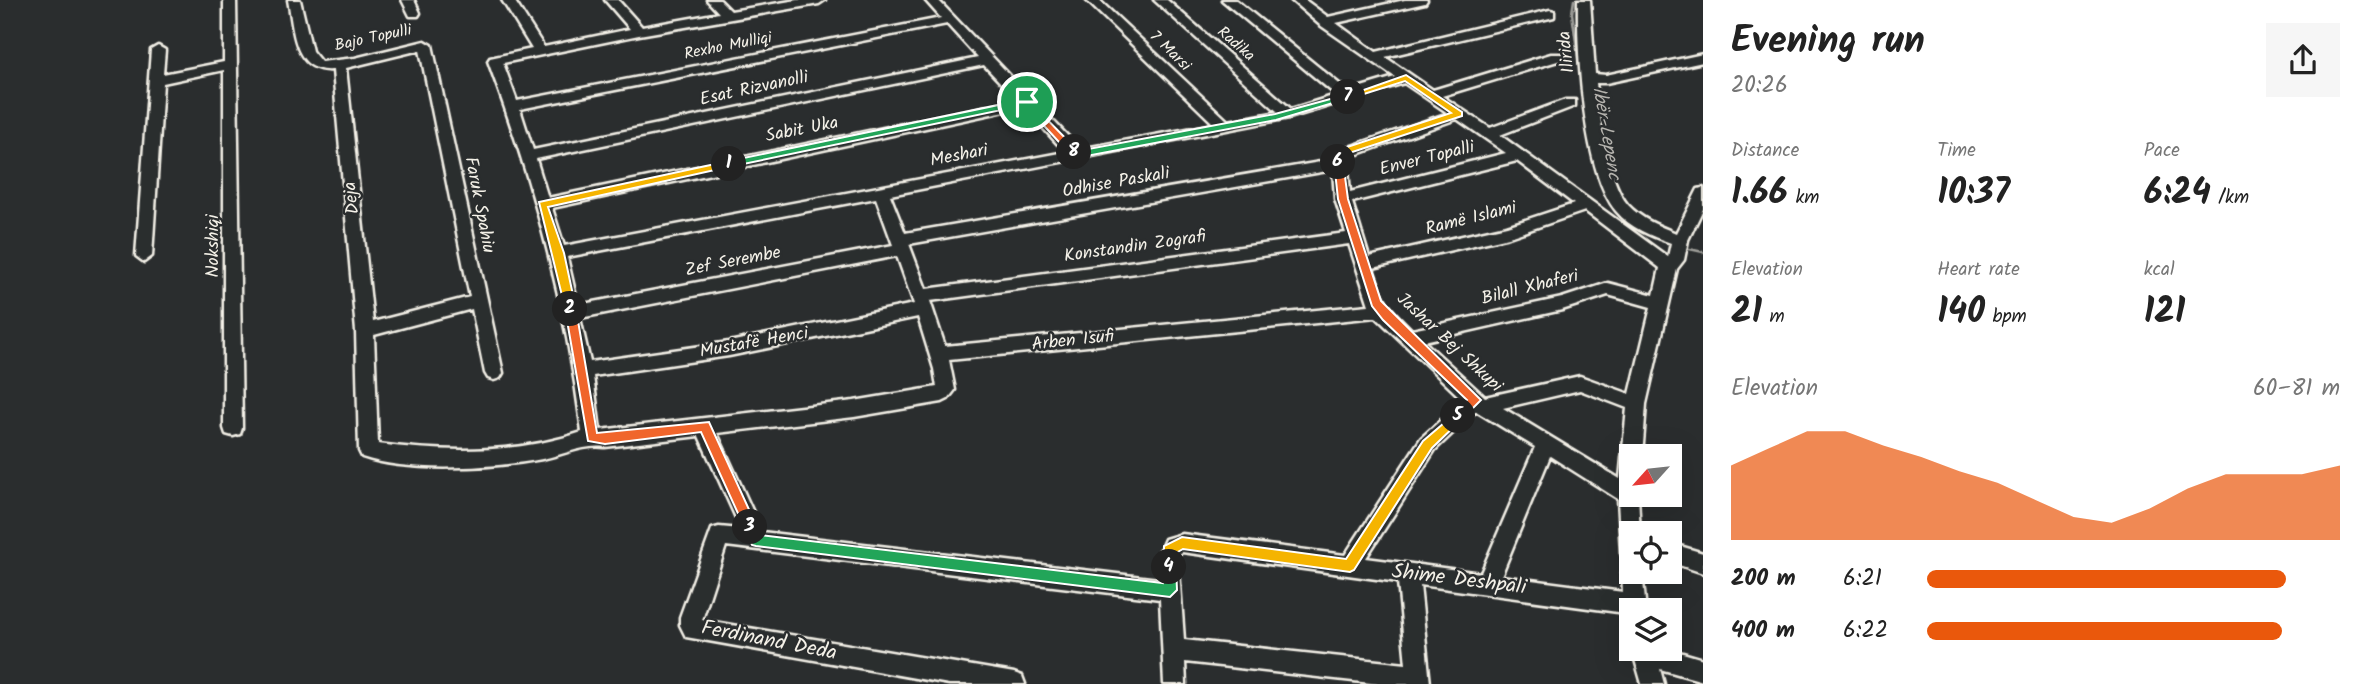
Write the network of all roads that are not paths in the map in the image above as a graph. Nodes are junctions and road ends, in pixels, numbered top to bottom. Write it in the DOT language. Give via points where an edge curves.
graph roads {
  1 [pos="230,0"];
  2 [pos="294,0"];
  3 [pos="408,0"];
  4 [pos="508,0"];
  5 [pos="611,0"];
  6 [pos="713,0"];
  7 [pos="819,0"];
  8 [pos="931,0"];
  9 [pos="1092,0"];
  10 [pos="1160,0"];
  11 [pos="1228,0"];
  12 [pos="1297,0"];
  13 [pos="1421,0"];
  14 [pos="1584,0"];
  15 [pos="414,13"];
  16 [pos="1550,14"];
  17 [pos="729,16"];
  18 [pos="950,20"];
  19 [pos="1325,22"];
  20 [pos="639,31"];
  21 [pos="425,45"];
  22 [pos="158,50"];
  23 [pos="539,50"];
  24 [pos="1374,56"];
  25 [pos="1556,57"];
  26 [pos="1703,58"];
  27 [pos="988,60"];
  28 [pos="232,64"];
  29 [pos="339,64"];
  30 [pos="1406,78"];
  31 [pos="1589,78"];
  32 [pos="156,80"];
  33 [pos="1430,95"];
  34 [pos="1346,97"];
  35 [pos="1027,102"];
  36 [pos="1570,103"];
  37 [pos="512,106"];
  38 [pos="1289,114"];
  39 [pos="1459,114"];
  40 [pos="1225,127"];
  41 [pos="1489,134"];
  42 [pos="1076,154"];
  43 [pos="1519,155"];
  44 [pos="528,156"];
  45 [pos="1339,164"];
  46 [pos="881,191"];
  47 [pos="1703,192"];
  48 [pos="1343,199"];
  49 [pos="543,204"];
  50 [pos="1587,205"];
  51 [pos="1355,237"];
  52 [pos="902,245"];
  53 [pos="1676,252"];
  54 [pos="558,253"];
  55 [pos="144,256"];
  56 [pos="1363,264"];
  57 [pos="479,301"];
  58 [pos="922,303"];
  59 [pos="1659,303"];
  60 [pos="1380,310"];
  61 [pos="571,313"];
  62 [pos="365,331"];
  63 [pos="1409,337"];
  64 [pos="938,354"];
  65 [pos="583,370"];
  66 [pos="494,373"];
  67 [pos="1478,402"];
  68 [pos="1637,404"];
  69 [pos="704,426"];
  70 [pos="233,428"];
  71 [pos="592,437"];
  72 [pos="1546,443"];
  73 [pos="1633,444"];
  74 [pos="1619,488"];
  75 [pos="756,540"];
  76 [pos="1682,556"];
  77 [pos="1703,563"];
  78 [pos="1350,565"];
  79 [pos="1408,575"];
  80 [pos="1487,583"];
  81 [pos="1170,590"];
  82 [pos="1619,605"];
  83 [pos="1173,650"];
  84 [pos="1647,661"];
  85 [pos="1675,661"];
  86 [pos="1703,670"];
  87 [pos="1419,681"];
  88 [pos="1014,684"];
  89 [pos="1175,684"];
  90 [pos="1653,684"];
  1 -- 28 [label="street, Nokshiqi"];
  2 -- 29 [label="street, Bajo Topulli" via="308,59 318,65"];
  3 -- 15 [label="street"];
  4 -- 23 [label="street"];
  5 -- 20 [label="street"];
  6 -- 17 [label="street"];
  7 -- 17 [label="street"];
  8 -- 18 [label="street"];
  9 -- 40 [label="street, 7 Marsi"];
  10 -- 38 [label="street, Radika"];
  11 -- 34 [label="street"];
  12 -- 19 [label="street"];
  13 -- 19 [label="street"];
  14 -- 31 [label="street, Ilirida" via="1582,27"];
  16 -- 24 [label="street"];
  17 -- 20 [label="street"];
  18 -- 27 [label="street"];
  18 -- 37 [label="street, Rexho Mulliqi"];
  19 -- 24 [label="street"];
  20 -- 23 [label="street"];
  21 -- 29 [label="street, Bajo Topulli"];
  21 -- 57 [label="street, Faruk Spahiu"];
  22 -- 32 [label="street"];
  23 -- 37 [label="street" via="495,61"];
  24 -- 30 [label="street"];
  25 -- 33 [label="street"];
  26 -- 31 [label="street" via="1606,79"];
  27 -- 35 [label="street"];
  27 -- 44 [label="street, Esat Rizvanolli"];
  28 -- 32 [label="street"];
  28 -- 70 [label="street, Nokshiqi"];
  29 -- 62 [label="street, Deja"];
  30 -- 33 [label="street"];
  30 -- 34 [label="street, Meshari"];
  31 -- 53 [label="street, Ilirida" via="1603,160 1617,200"];
  32 -- 55 [label="street"];
  33 -- 39 [label="street"];
  34 -- 38 [label="street, Meshari"];
  35 -- 42 [label="street"];
  35 -- 49 [label="street, Sabit Uka"];
  36 -- 41 [label="street"];
  37 -- 44 [label="street"];
  38 -- 40 [label="street, Meshari"];
  39 -- 41 [label="street"];
  39 -- 45 [label="street" via="1341,152"];
  40 -- 42 [label="street, Meshari"];
  41 -- 43 [label="street"];
  42 -- 46 [label="street, Meshari"];
  43 -- 48 [label="street, Enver Topalli"];
  43 -- 50 [label="street"];
  44 -- 49 [label="street"];
  45 -- 48 [label="street, Jashar Bej Shkupi"];
  45 -- 52 [label="street, Odhise Paskali"];
  46 -- 52 [label="street"];
  46 -- 54 [label="street, Meshari"];
  47 -- 53 [label="street"];
  48 -- 51 [label="street, Jashar Bej Shkupi"];
  49 -- 54 [label="street"];
  50 -- 53 [label="street"];
  50 -- 56 [label="street, Ramë Islami" via="1509,231"];
  51 -- 56 [label="street, Jashar Bej Shkupi"];
  51 -- 58 [label="street, Konstandin Zografi"];
  52 -- 58 [label="street"];
  52 -- 61 [label="street, Zef Serembe"];
  53 -- 59 [label="street"];
  54 -- 61 [label="street"];
  56 -- 60 [label="street, Jashar Bej Shkupi"];
  57 -- 62 [label="street"];
  57 -- 66 [label="street, Faruk Spahiu"];
  58 -- 64 [label="street"];
  58 -- 65 [label="street, Mustafë Henci" via="729,349"];
  59 -- 63 [label="street, Bilall Xhaferi" via="1608,289 1562,304"];
  59 -- 68 [label="street"];
  60 -- 63 [label="street, Jashar Bej Shkupi"];
  60 -- 64 [label="street, Arben Isufi"];
  61 -- 65 [label="street"];
  62 -- 71 [label="street, Deja" via="369,451 468,458 574,445"];
  63 -- 67 [label="street, Jashar Bej Shkupi"];
  64 -- 69 [label="street" via="946,390 937,396"];
  65 -- 71 [label="street"];
  67 -- 68 [label="street" via="1580,383"];
  67 -- 72 [label="street, Jashar Bej Shkupi"];
  67 -- 78 [label="street" via="1428,444"];
  68 -- 73 [label="street"];
  69 -- 71 [label="street"];
  69 -- 75 [label="street"];
  72 -- 74 [label="street, Jashar Bej Shkupi"];
  72 -- 80 [label="street"];
  75 -- 81 [label="street, Ferdinand Deda"];
  75 -- 88 [label="street, Ferdinand Deda" via="719,536 691,617 694,629"];
  76 -- 77 [label="street"];
  78 -- 79 [label="street, Shime Deshpali"];
  78 -- 81 [label="street, Shime Deshpali" via="1182,543 1169,550"];
  79 -- 80 [label="street, Shime Deshpali"];
  79 -- 87 [label="street"];
  80 -- 82 [label="street, Shime Deshpali"];
  81 -- 83 [label="street, Shime Deshpali"];
  83 -- 87 [label="street"];
  83 -- 89 [label="street, Shime Deshpali"];
  84 -- 90 [label="street"];
  85 -- 86 [label="street"];
}
